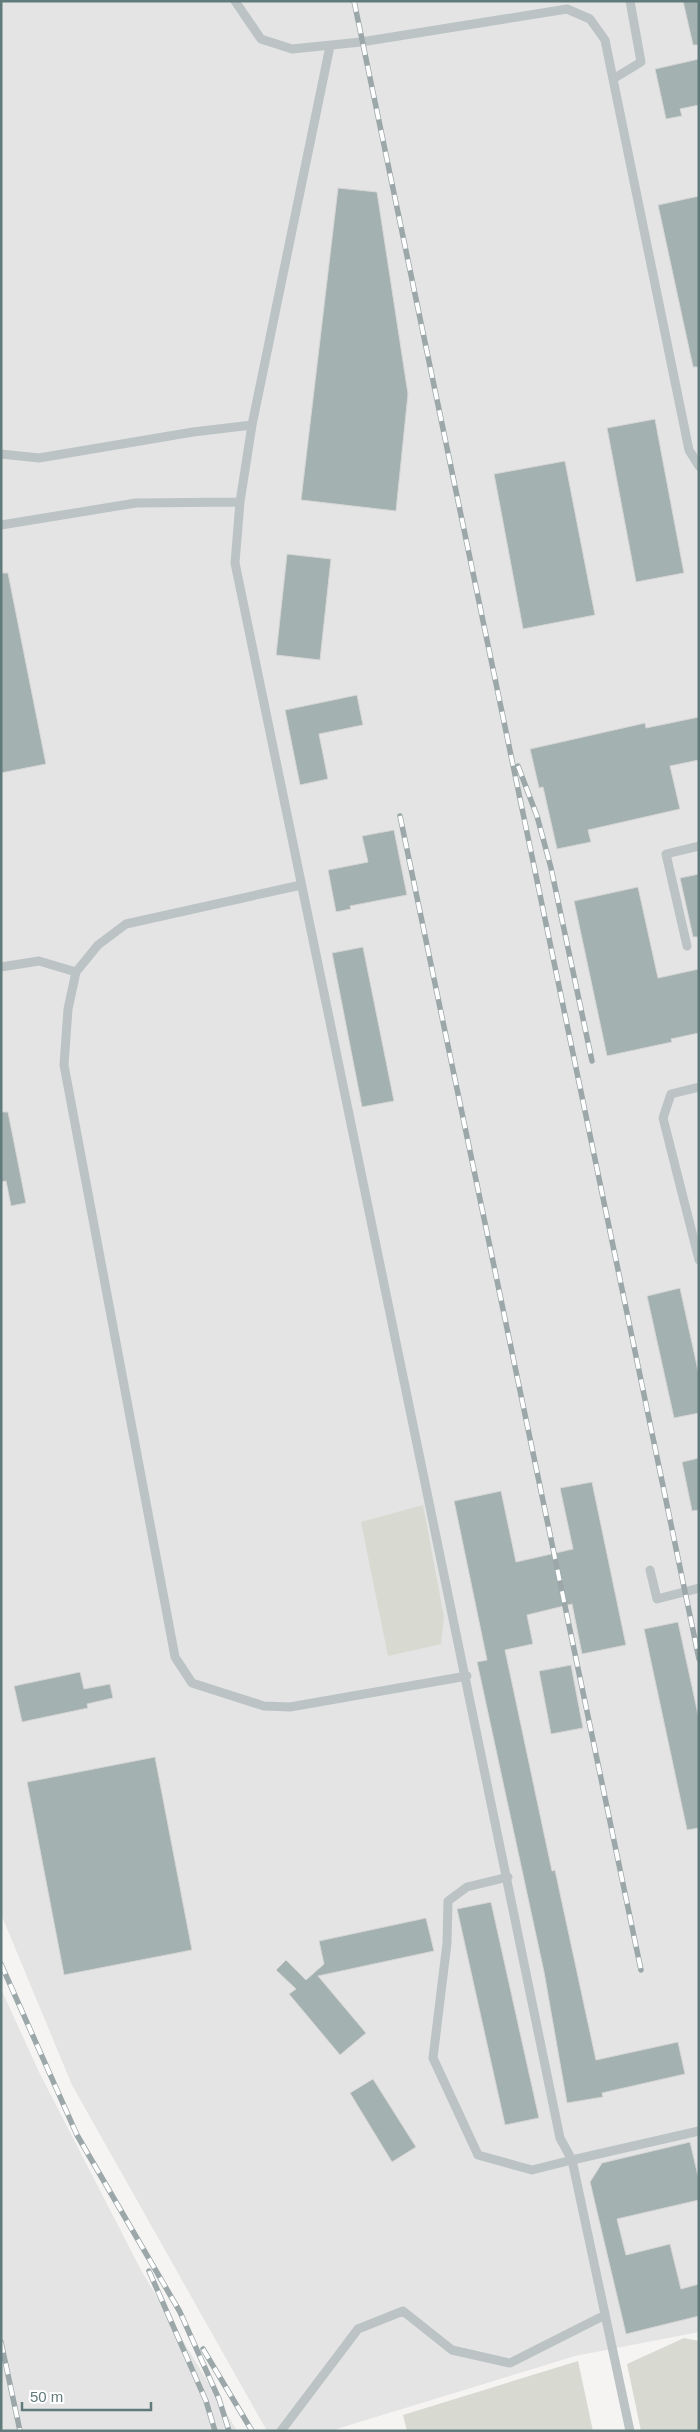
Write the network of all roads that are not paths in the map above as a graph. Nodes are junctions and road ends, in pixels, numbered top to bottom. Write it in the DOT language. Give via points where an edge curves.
graph roads {
  1 [pos="235,1"];
  2 [pos="630,1"];
  3 [pos="330,46"];
  4 [pos="613,79"];
  5 [pos="252,425"];
  6 [pos="1,454"];
  7 [pos="699,466"];
  8 [pos="240,502"];
  9 [pos="1,525"];
  10 [pos="699,846"];
  11 [pos="301,885"];
  12 [pos="687,946"];
  13 [pos="1,968"];
  14 [pos="76,972"];
  15 [pos="699,1088"];
  16 [pos="696,1239"];
  17 [pos="699,1260"];
  18 [pos="650,1570"];
  19 [pos="699,1588"];
  20 [pos="467,1676"];
  21 [pos="508,1877"];
  22 [pos="699,2131"];
  23 [pos="572,2160"];
  24 [pos="605,2315"];
  25 [pos="280,2431"];
  26 [pos="630,2431"];
  1 -- 3 [label="lane" via="261,39 292,49"];
  2 -- 4 [label="lane" via="641,62"];
  3 -- 4 [label="lane" via="567,8 590,19 605,40"];
  3 -- 5 [label="lane"];
  4 -- 7 [label="lane" via="689,450"];
  5 -- 6 [label="lane" via="39,458"];
  5 -- 8 [label="lane"];
  8 -- 9 [label="lane" via="136,503"];
  8 -- 11 [label="lane" via="235,562"];
  10 -- 12 [label="lane" via="666,854"];
  11 -- 14 [label="lane" via="126,924 98,945"];
  11 -- 20 [label="lane"];
  13 -- 14 [label="lane" via="39,960"];
  14 -- 20 [label="lane" via="68,1009 64,1065 175,1657 192,1683 264,1706 290,1708"];
  15 -- 16 [label="lane" via="671,1094 663,1118"];
  16 -- 17 [label="lane"];
  18 -- 19 [label="lane" via="657,1599"];
  20 -- 21 [label="lane"];
  21 -- 23 [label="lane" via="560,2138"];
  21 -- 23 [label="lane" via="467,1886 448,1901 447,1943 433,2058 478,2155 532,2170"];
  22 -- 23 [label="lane"];
  23 -- 24 [label="lane"];
  24 -- 25 [label="lane" via="510,2363 452,2350 404,2310 358,2329"];
  24 -- 26 [label="lane"];
}
